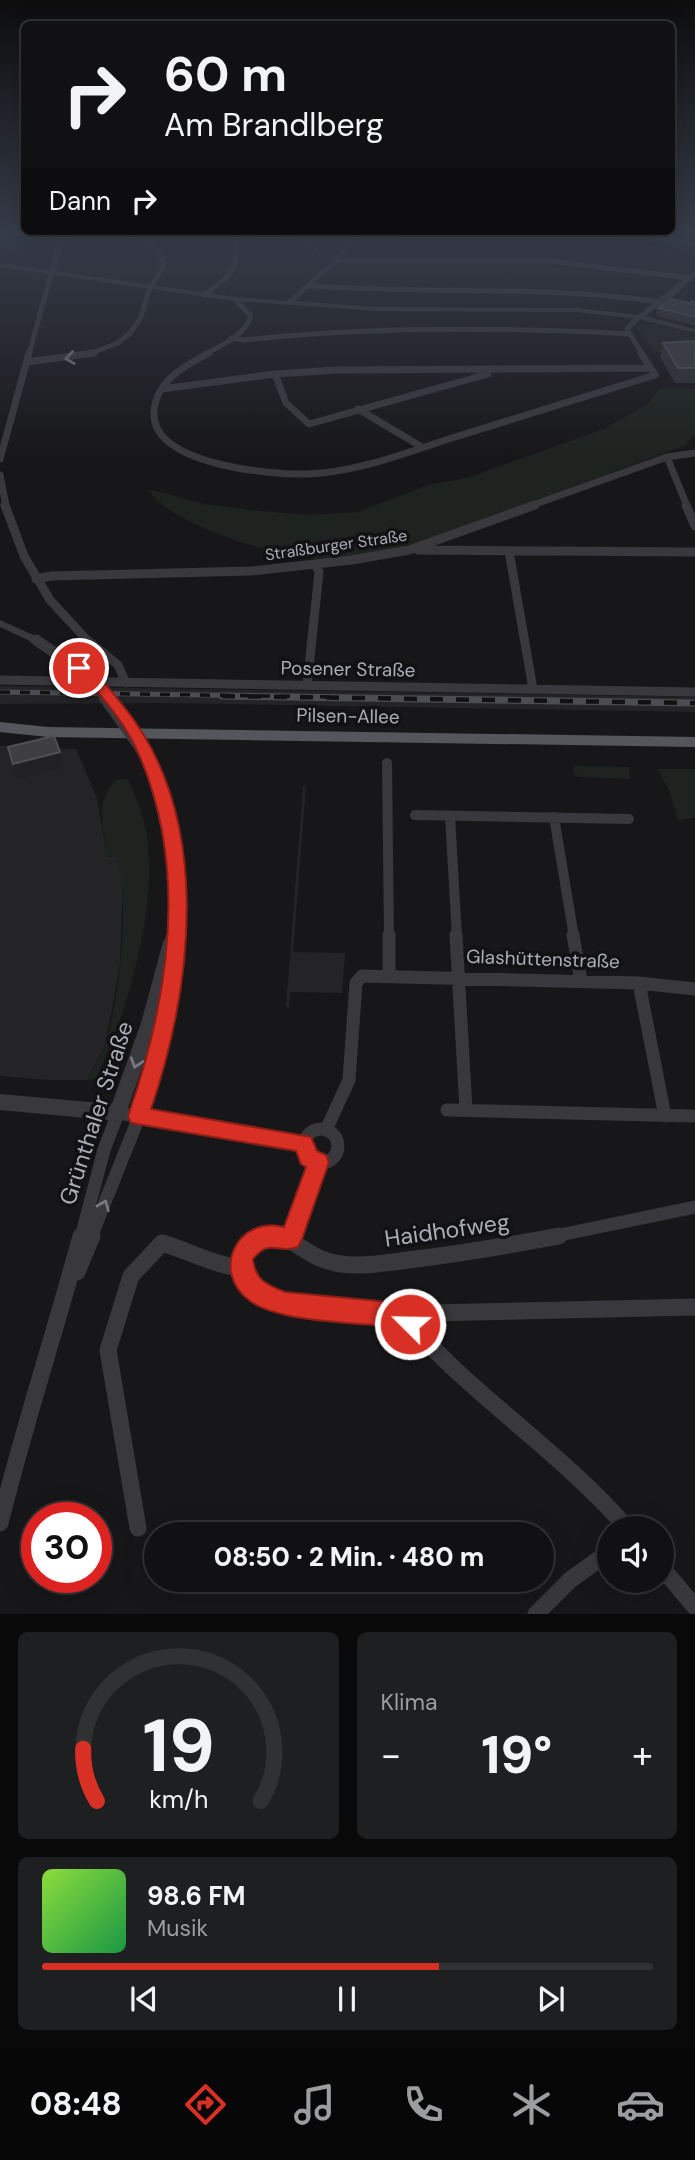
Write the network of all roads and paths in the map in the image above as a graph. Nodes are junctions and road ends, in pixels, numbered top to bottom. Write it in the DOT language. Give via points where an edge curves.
graph roads {
  1 [pos="42,307"];
  2 [pos="146,307"];
  3 [pos="244,307"];
  4 [pos="367,307"];
  5 [pos="653,307"];
  6 [pos="639,317"];
  7 [pos="695,331"];
  8 [pos="629,334"];
  9 [pos="231,338"];
  10 [pos="27,362"];
  11 [pos="650,368"];
  12 [pos="505,370"];
  13 [pos="275,374"];
  14 [pos="162,389"];
  15 [pos="358,409"];
  16 [pos="422,447"];
  17 [pos="695,453"];
  18 [pos="667,457"];
  19 [pos="0,459"];
  20 [pos="0,475"];
  21 [pos="695,526"];
  22 [pos="409,550"];
  23 [pos="509,551"];
  24 [pos="695,552"];
  25 [pos="315,564"];
  26 [pos="36,579"];
  27 [pos="0,622"];
  28 [pos="0,680"];
  29 [pos="126,683"];
  30 [pos="307,686"];
  31 [pos="533,689"];
  32 [pos="695,692"];
  33 [pos="0,727"];
  34 [pos="695,742"];
  35 [pos="387,763"];
  36 [pos="415,815"];
  37 [pos="450,816"];
  38 [pos="554,817"];
  39 [pos="629,818"];
  40 [pos="176,928"];
  41 [pos="388,975"];
  42 [pos="459,977"];
  43 [pos="581,981"];
  44 [pos="639,982"];
  45 [pos="695,989"];
  46 [pos="0,1102"];
  47 [pos="447,1110"];
  48 [pos="466,1110"];
  49 [pos="118,1114"];
  50 [pos="139,1116"];
  51 [pos="665,1116"];
  52 [pos="691,1116"];
  53 [pos="326,1130"];
  54 [pos="304,1143"];
  55 [pos="318,1162"];
  56 [pos="695,1207"];
  57 [pos="290,1239"];
  58 [pos="241,1268"];
  59 [pos="695,1307"];
  60 [pos="60,1314"];
  61 [pos="410,1316"];
  62 [pos="617,1516"];
  63 [pos="0,1523"];
  64 [pos="138,1528"];
  65 [pos="597,1560"];
  66 [pos="674,1582"];
  67 [pos="695,1607"];
  68 [pos="536,1614"];
  1 -- 10 [label="street"];
  2 -- 10 [label="street, one-way" via="137,325 117,343 80,356"];
  3 -- 9 [label="street" via="251,320"];
  4 -- 6 [label="street" via="562,310"];
  5 -- 6 [label="street"];
  6 -- 7 [label="street"];
  6 -- 8 [label="street" via="628,327"];
  8 -- 9 [label="street" via="336,331"];
  8 -- 11 [label="street"];
  9 -- 14 [label="street" via="182,369"];
  10 -- 19 [label="street"];
  11 -- 12 [label="street"];
  11 -- 16 [label="street" via="655,376"];
  12 -- 13 [label="street"];
  12 -- 15 [label="street"];
  13 -- 14 [label="street"];
  13 -- 15 [label="street" via="279,396 309,424"];
  14 -- 16 [label="street" via="152,411 156,430 172,446 255,471 300,474 343,470"];
  15 -- 16 [label="street"];
  17 -- 18 [label="street, Straßburger Straße"];
  18 -- 21 [label="street"];
  18 -- 22 [label="street, Straßburger Straße"];
  20 -- 26 [label="street" via="11,529"];
  22 -- 23 [label="street"];
  22 -- 25 [label="street, Straßburger Straße"];
  23 -- 24 [label="street"];
  23 -- 31 [label="street"];
  25 -- 26 [label="street, Straßburger Straße" via="251,571"];
  25 -- 30 [label="street" via="319,572"];
  26 -- 29 [label="street" via="91,645 117,664"];
  27 -- 40 [label="street, Grünthaler Straße, bridge" via="79,668 127,720 147,755 168,816 176,868"];
  28 -- 29 [label="street, Posener Straße"];
  29 -- 30 [label="street, Posener Straße"];
  30 -- 31 [label="street, Posener Straße"];
  31 -- 32 [label="street, Posener Straße"];
  33 -- 34 [label="main road, Pilsen-Allee" via="48,732"];
  35 -- 41 [label="street"];
  36 -- 37 [label="street"];
  37 -- 38 [label="street"];
  37 -- 42 [label="street"];
  38 -- 39 [label="street"];
  38 -- 43 [label="street"];
  40 -- 49 [label="street, Grünthaler Straße, one-way"];
  40 -- 50 [label="street, Grünthaler Straße" via="176,964 168,1006"];
  41 -- 42 [label="street, Glashüttenstraße"];
  41 -- 53 [label="street, Glashüttenstraße" via="362,976 356,984 349,1080"];
  42 -- 43 [label="street, Glashüttenstraße"];
  42 -- 48 [label="street"];
  43 -- 44 [label="street, Glashüttenstraße"];
  44 -- 45 [label="street, Glashüttenstraße"];
  44 -- 51 [label="street"];
  46 -- 49 [label="street"];
  47 -- 48 [label="street"];
  48 -- 51 [label="street"];
  49 -- 50 [label="street"];
  49 -- 60 [label="street, Grünthaler Straße"];
  50 -- 54 [label="street"];
  60 -- 50 [label="street, Grünthaler Straße, one-way"];
  51 -- 52 [label="street"];
  53 -- 54 [label="street" via="315,1131"];
  53 -- 55 [label="street" via="339,1141 338,1152 330,1160"];
  54 -- 55 [label="street" via="308,1158"];
  55 -- 57 [label="street"];
  56 -- 57 [label="street, Haidhofweg" via="474,1252 391,1262 335,1264 318,1259"];
  57 -- 58 [label="street" via="262,1237 242,1256"];
  58 -- 61 [label="street" via="243,1278 259,1293 285,1303"];
  58 -- 64 [label="street" via="219,1266 198,1254 162,1244 131,1276 108,1350"];
  59 -- 61 [label="street"];
  60 -- 63 [label="street, Grünthaler Straße" via="23,1429"];
  61 -- 62 [label="street" via="410,1324 442,1360"];
  65 -- 68 [label="street"];
  66 -- 67 [label="street"];
}
